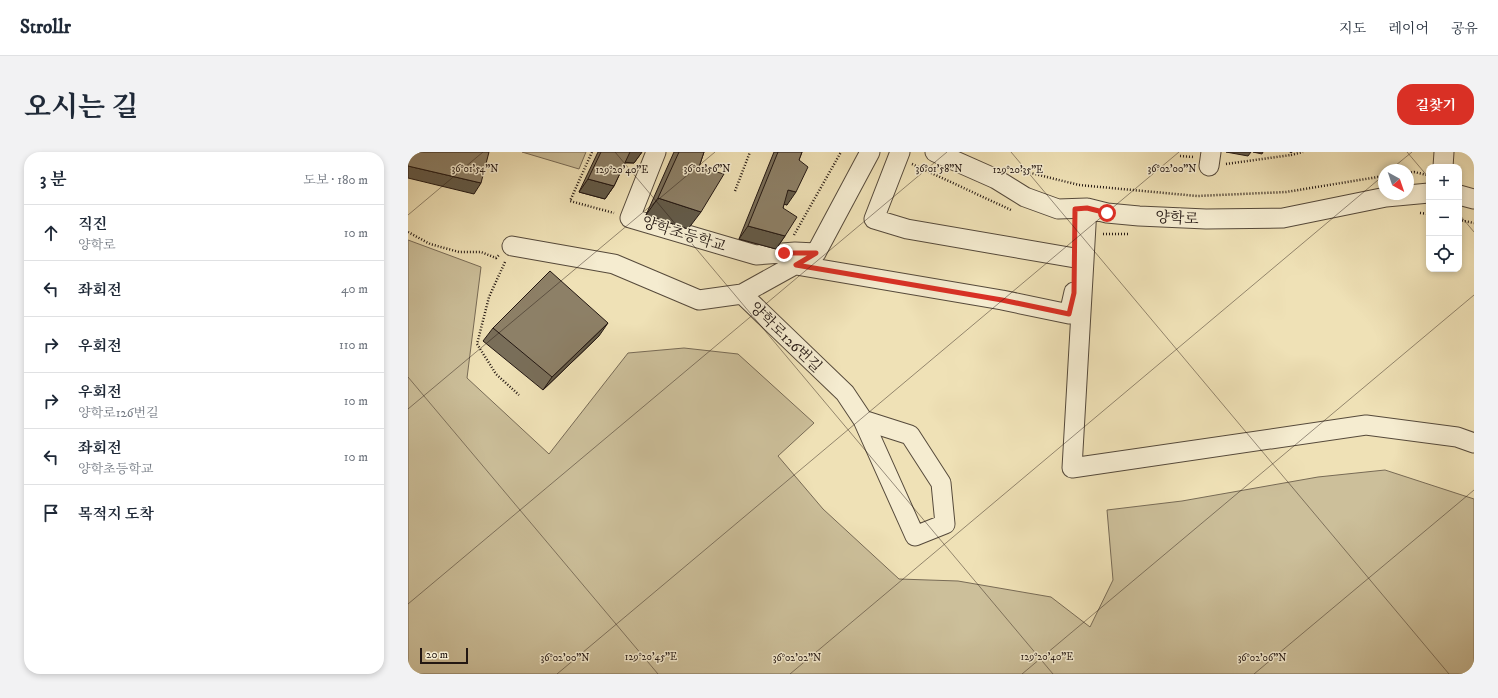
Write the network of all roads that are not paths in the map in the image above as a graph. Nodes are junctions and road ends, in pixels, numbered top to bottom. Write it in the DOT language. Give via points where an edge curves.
graph roads {
  1 [pos="656,152"];
  2 [pos="870,152"];
  3 [pos="935,152"];
  4 [pos="1444,152"];
  5 [pos="903,156"];
  6 [pos="1443,164"];
  7 [pos="1426,193"];
  8 [pos="1462,196"];
  9 [pos="1474,199"];
  10 [pos="1081,209"];
  11 [pos="512,246"];
  12 [pos="1075,258"];
  13 [pos="790,259"];
  14 [pos="742,294"];
  15 [pos="863,420"];
  16 [pos="1474,443"];
  1 -- 13 [label="street, 양학초등학교" via="630,218 756,255"];
  2 -- 13 [label="street, 양학로126번길" via="816,253"];
  3 -- 10 [label="street, 양학로" via="996,180 1024,197 1058,209"];
  4 -- 6 [label="street"];
  5 -- 12 [label="street" via="874,219 907,229"];
  7 -- 10 [label="street, 양학로" via="1386,197 1283,218 1206,219 1139,216"];
  8 -- 9 [label="street"];
  10 -- 12 [label="street"];
  10 -- 16 [label="street" via="1072,468 1366,425 1457,437"];
  11 -- 14 [label="street" via="614,264 699,300"];
  12 -- 13 [label="street" via="1074,293 1069,314"];
  13 -- 14 [label="street, 양학로126번길"];
  14 -- 15 [label="street, 양학로126번길" via="845,393"];
  15 -- 15 [label="street, 양학로126번길" via="910,436 941,483 945,524 915,536"];
}
